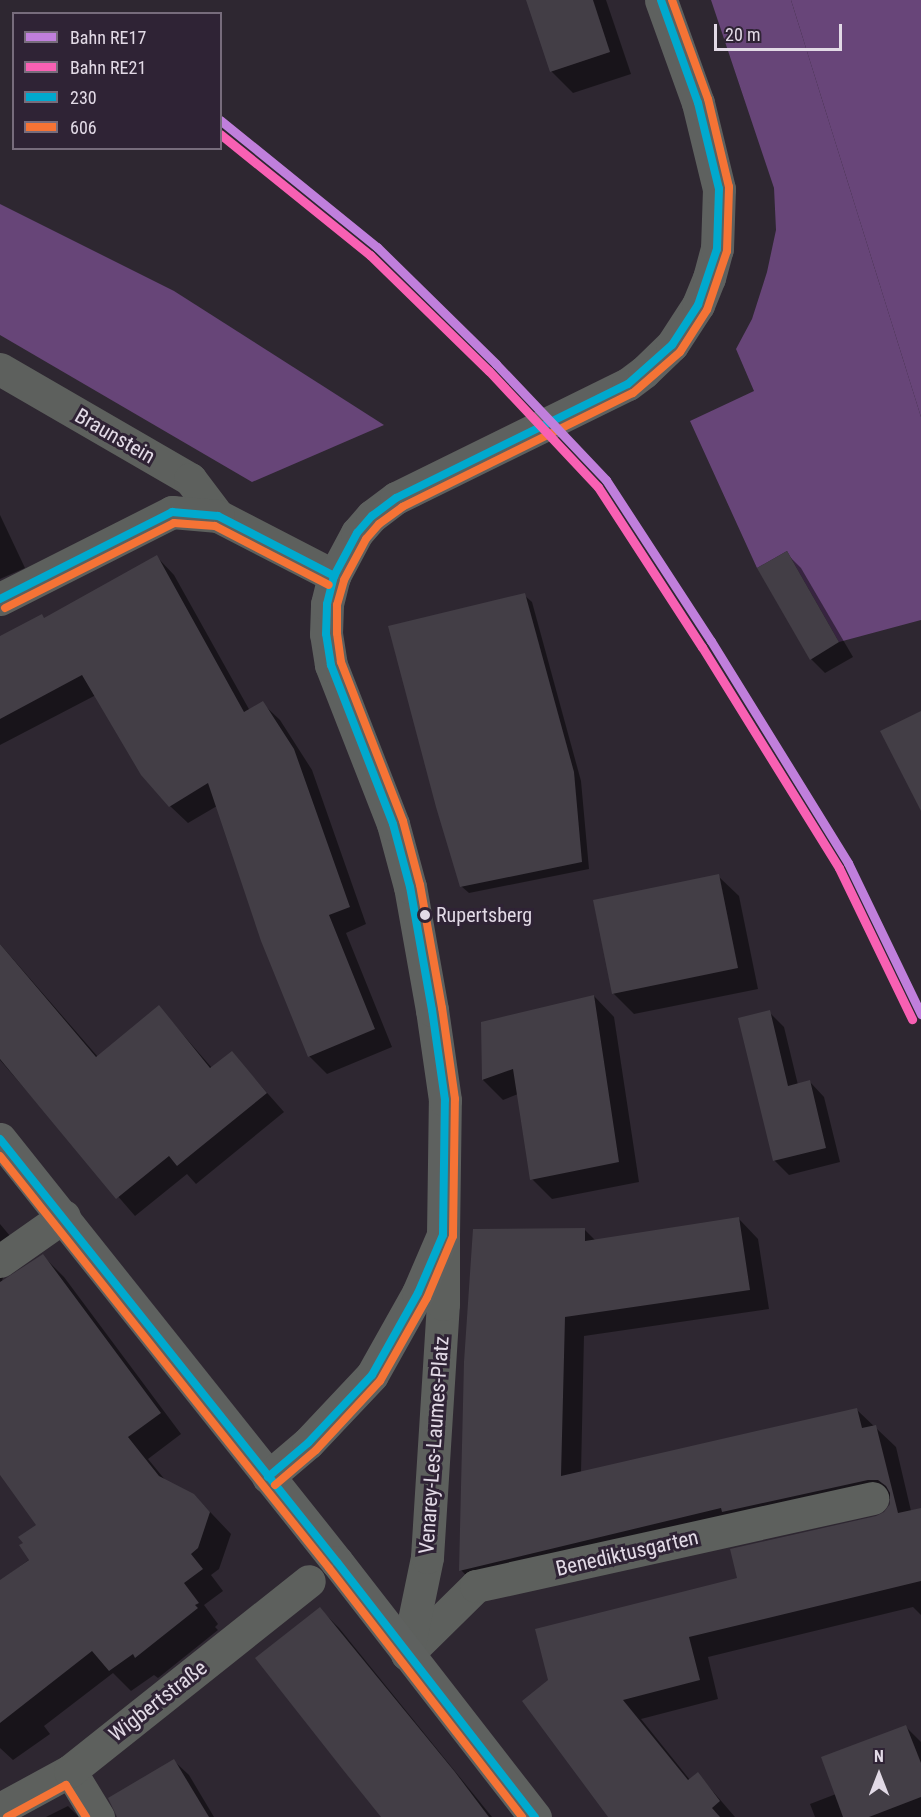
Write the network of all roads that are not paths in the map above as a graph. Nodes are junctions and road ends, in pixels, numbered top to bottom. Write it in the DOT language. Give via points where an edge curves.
graph roads {
  1 [pos="661,0"];
  2 [pos="0,369"];
  3 [pos="218,516"];
  4 [pos="334,576"];
  5 [pos="0,599"];
  6 [pos="0,1139"];
  7 [pos="64,1216"];
  8 [pos="443,1235"];
  9 [pos="0,1261"];
  10 [pos="268,1477"];
  11 [pos="872,1498"];
  12 [pos="309,1581"];
  13 [pos="407,1654"];
  14 [pos="70,1771"];
  15 [pos="0,1809"];
  16 [pos="98,1817"];
  17 [pos="535,1817"];
  1 -- 4 [label="main road" via="698,103 719,189 717,249 698,305 684,329 657,360 628,384 396,498 372,516 346,549"];
  2 -- 3 [label="street, Braunstein" via="190,479"];
  3 -- 4 [label="street"];
  3 -- 5 [label="street" via="172,512"];
  4 -- 8 [label="main road" via="327,604 331,665 393,824 411,887 432,1010 445,1100"];
  6 -- 7 [label="main road"];
  7 -- 9 [label="street"];
  7 -- 10 [label="main road"];
  8 -- 10 [label="main road" via="418,1293 372,1375 308,1443"];
  8 -- 13 [label="street, Venarey-Les-Laumes-Platz" via="427,1557"];
  10 -- 13 [label="main road"];
  11 -- 13 [label="street, Benediktusgarten" via="476,1586"];
  12 -- 14 [label="street, Wigbertstraße"];
  13 -- 17 [label="main road"];
  14 -- 15 [label="street, Wigbertstraße"];
  14 -- 16 [label="street"];
}
